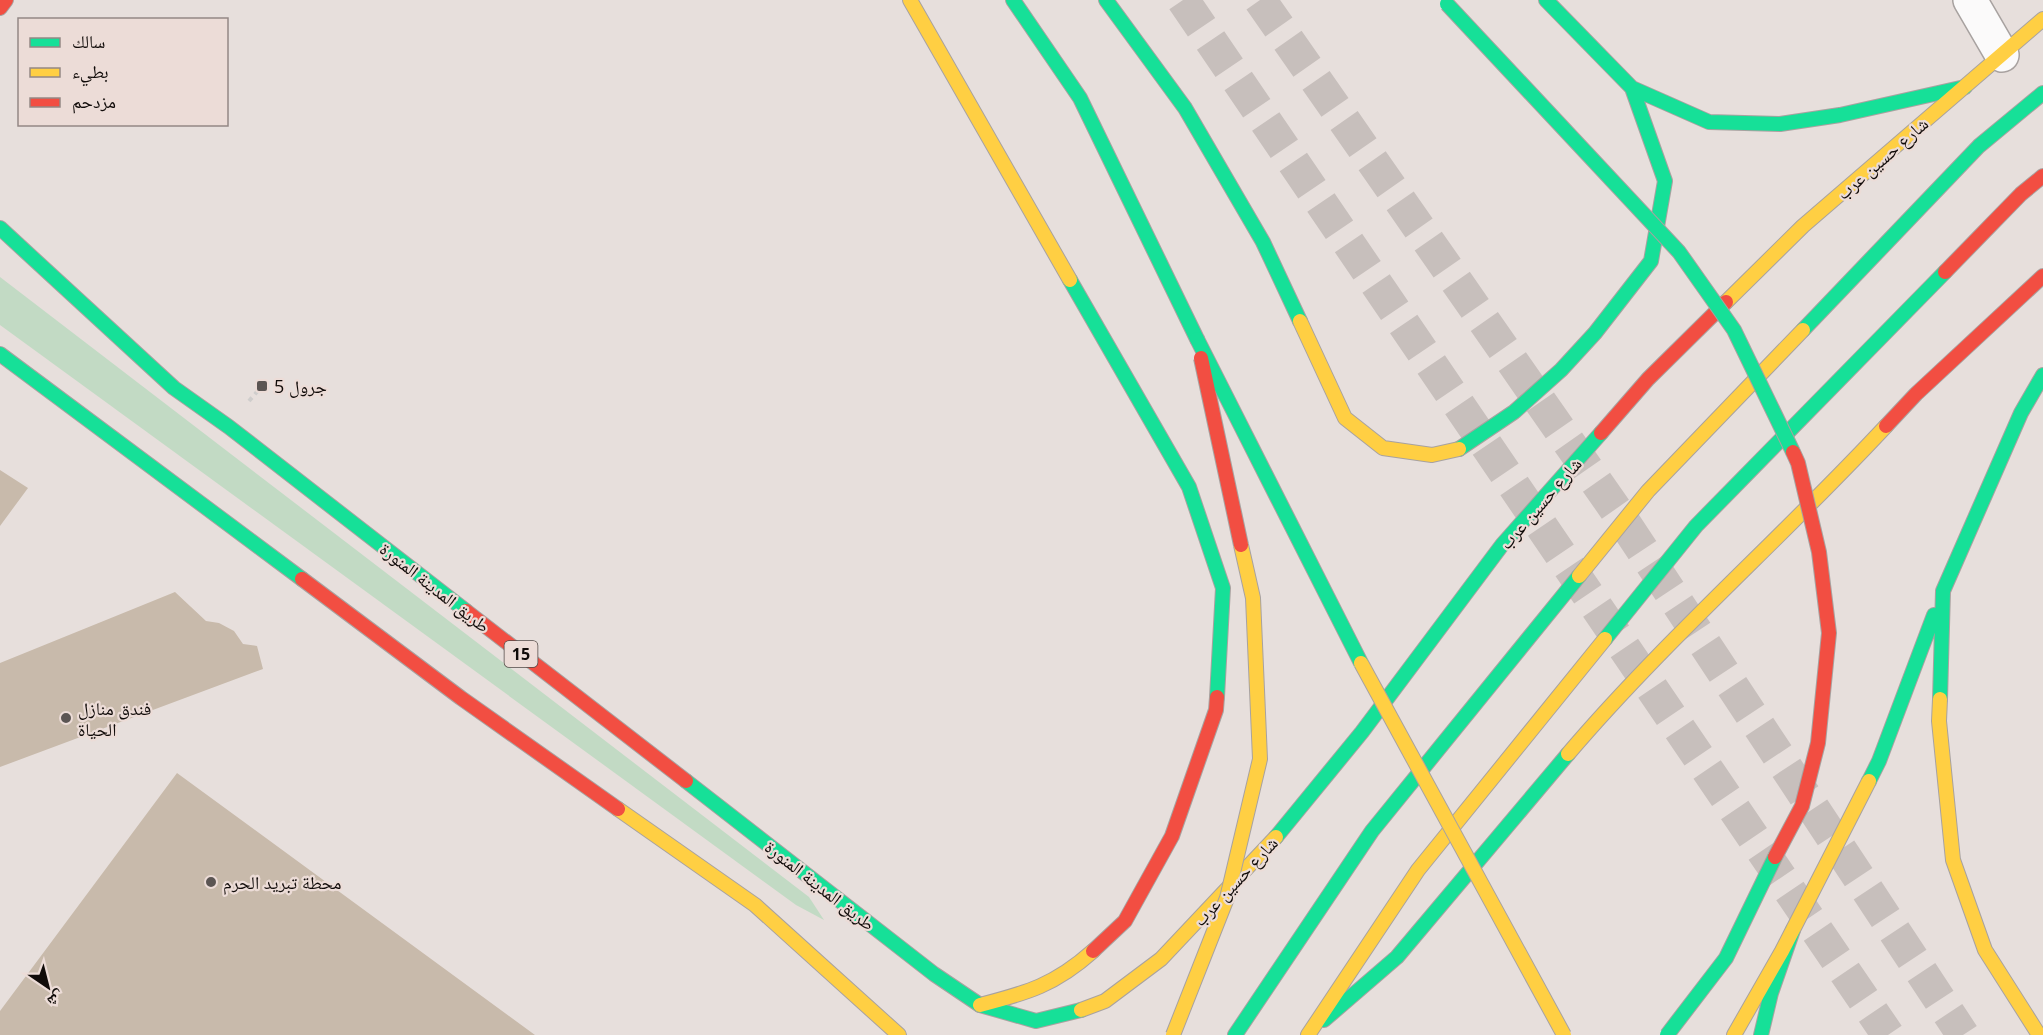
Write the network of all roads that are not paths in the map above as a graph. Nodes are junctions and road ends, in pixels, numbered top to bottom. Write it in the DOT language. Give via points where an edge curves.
graph roads {
  1 [pos="6,0"];
  2 [pos="910,0"];
  3 [pos="1013,0"];
  4 [pos="1106,0"];
  5 [pos="1546,0"];
  6 [pos="1970,0"];
  7 [pos="1445,2"];
  8 [pos="0,8"];
  9 [pos="2043,19"];
  10 [pos="2002,55"];
  11 [pos="1965,87"];
  12 [pos="1632,88"];
  13 [pos="2043,93"];
  14 [pos="2043,176"];
  15 [pos="0,228"];
  16 [pos="2043,276"];
  17 [pos="1197,339"];
  18 [pos="0,354"];
  19 [pos="2043,375"];
  20 [pos="1943,591"];
  21 [pos="1793,930"];
  22 [pos="980,1005"];
  23 [pos="1072,1013"];
  24 [pos="1308,1034"];
  25 [pos="899,1035"];
  26 [pos="1173,1035"];
  27 [pos="1235,1035"];
  28 [pos="1564,1035"];
  29 [pos="1667,1035"];
  30 [pos="1734,1035"];
  31 [pos="1761,1035"];
  32 [pos="2039,1035"];
  1 -- 8 [label="main road"];
  2 -- 22 [label="main road" via="1190,487 1223,588 1216,710 1172,836 1125,921 1077,965 1034,991"];
  3 -- 17 [label="main road" via="1080,98"];
  4 -- 12 [label="main road" via="1185,108 1263,242 1345,418 1383,448 1432,455 1464,448 1514,412 1561,370 1651,261 1665,181"];
  5 -- 12 [label="main road"];
  6 -- 10 [label="street"];
  7 -- 29 [label="main road, bridge" via="1678,252 1734,330 1798,463 1819,552 1829,633 1818,743 1802,807 1726,958"];
  9 -- 10 [label="main road, شارع حسين عرب"];
  10 -- 11 [label="main road, شارع حسين عرب"];
  11 -- 12 [label="main road" via="1780,124 1709,122"];
  11 -- 23 [label="main road, شارع حسين عرب" via="1803,226 1648,379 1502,545 1362,732 1265,850 1161,959 1105,1001"];
  13 -- 27 [label="main road" via="1979,146 1648,491 1372,831"];
  14 -- 24 [label="main road" via="1696,526 1418,870"];
  15 -- 22 [label="main road, طريق المدينة المنورة / 15" via="174,388 934,974"];
  16 -- 24 [label="main road" via="1916,394 1825,492 1616,698 1396,957"];
  17 -- 26 [label="main road, bridge" via="1253,598 1260,759 1227,898"];
  17 -- 28 [label="main road, bridge" via="1361,663"];
  18 -- 25 [label="main road" via="461,698 755,905"];
  19 -- 20 [label="main road" via="2021,413"];
  20 -- 21 [label="main road" via="1879,761"];
  20 -- 32 [label="main road" via="1939,721 1953,860 1985,950"];
  21 -- 30 [label="main road"];
  21 -- 31 [label="main road"];
  22 -- 23 [label="main road, طريق المدينة المنورة / 15" via="1036,1021"];
}
